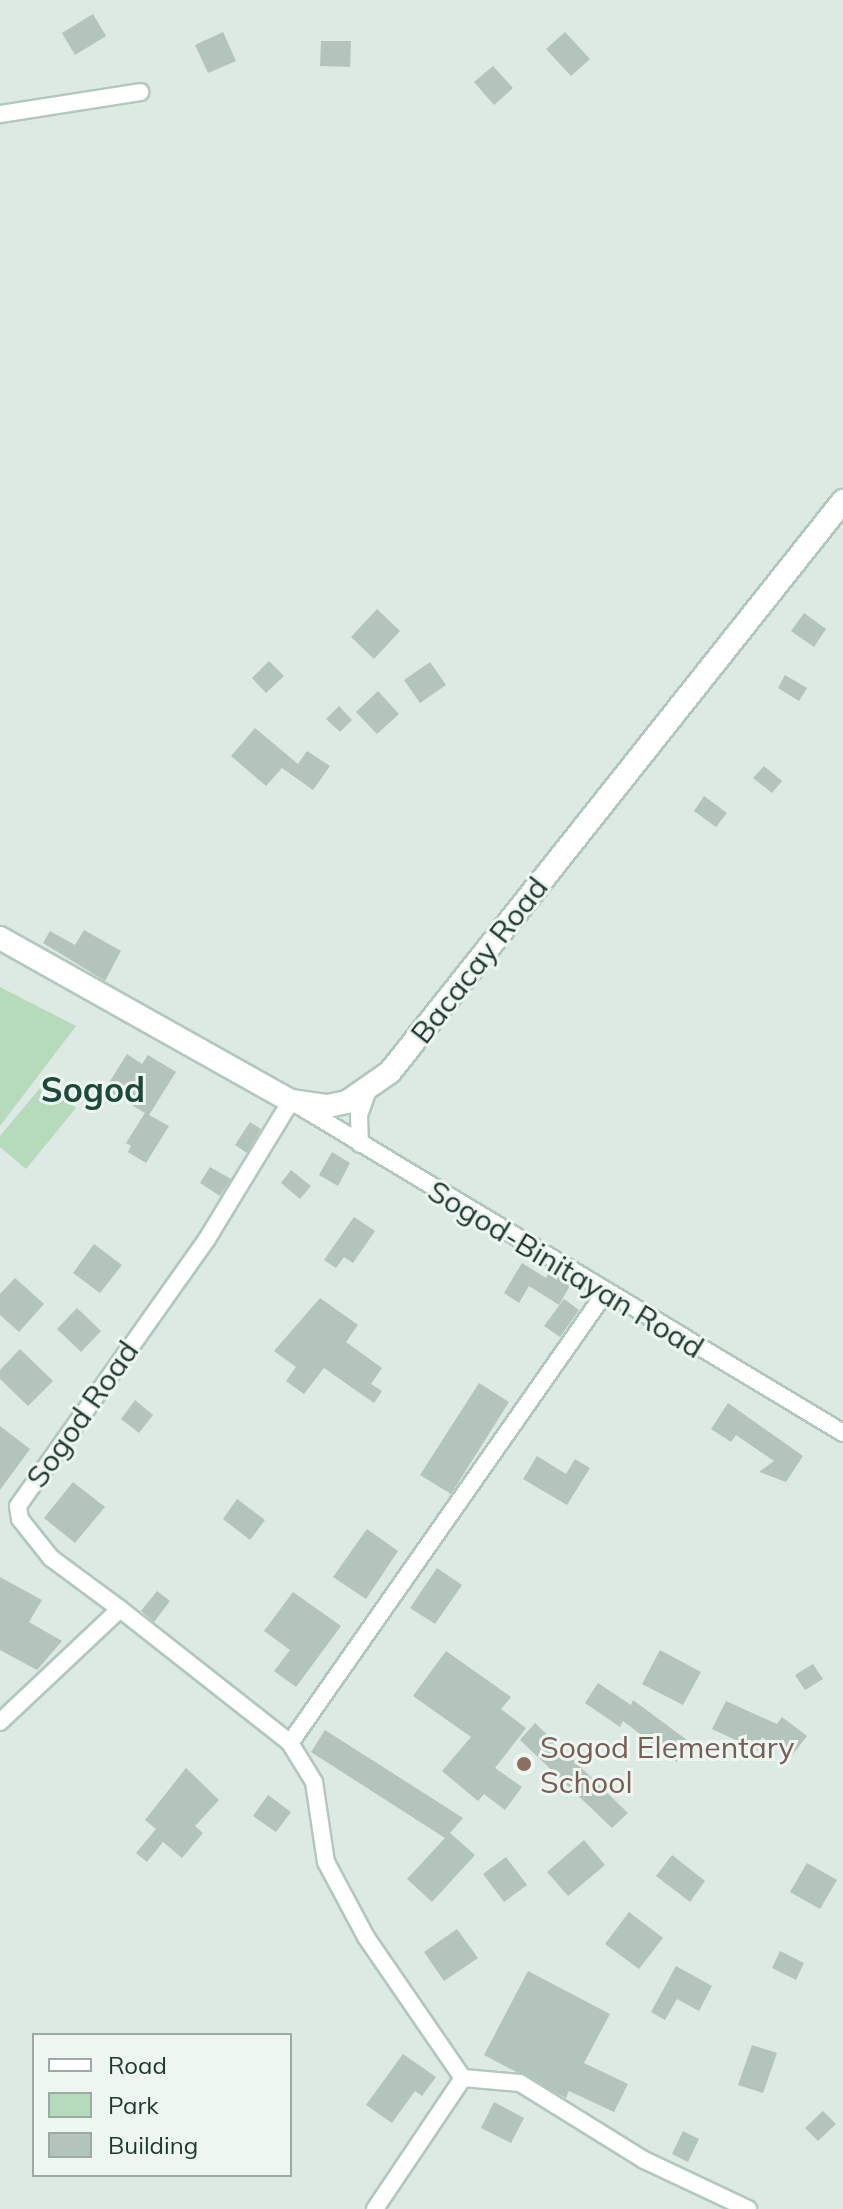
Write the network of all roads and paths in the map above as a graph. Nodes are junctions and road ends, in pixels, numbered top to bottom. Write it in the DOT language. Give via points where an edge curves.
graph roads {
  1 [pos="140,92"];
  2 [pos="0,114"];
  3 [pos="843,501"];
  4 [pos="0,938"];
  5 [pos="368,1090"];
  6 [pos="291,1101"];
  7 [pos="360,1144"];
  8 [pos="605,1293"];
  9 [pos="843,1433"];
  10 [pos="120,1609"];
  11 [pos="0,1722"];
  12 [pos="290,1743"];
  13 [pos="463,2078"];
  14 [pos="375,2209"];
  15 [pos="748,2209"];
  1 -- 2 [label="street"];
  3 -- 5 [label="main road, Bacacay Road" via="390,1072"];
  4 -- 6 [label="main road, Bacacay Road"];
  5 -- 6 [label="main road, Bacacay Road" via="328,1106"];
  5 -- 7 [label="street" via="359,1115"];
  6 -- 7 [label="street, Sogod-Binitayan Road"];
  6 -- 10 [label="street, Sogod Road" via="207,1239 18,1506 20,1519 51,1558"];
  7 -- 8 [label="street, Sogod-Binitayan Road"];
  8 -- 9 [label="street, Sogod-Binitayan Road"];
  8 -- 12 [label="street"];
  10 -- 11 [label="street"];
  10 -- 12 [label="street"];
  12 -- 13 [label="street" via="314,1782 326,1862 366,1937"];
  13 -- 14 [label="street"];
  13 -- 15 [label="street" via="520,2083 644,2160"];
}
